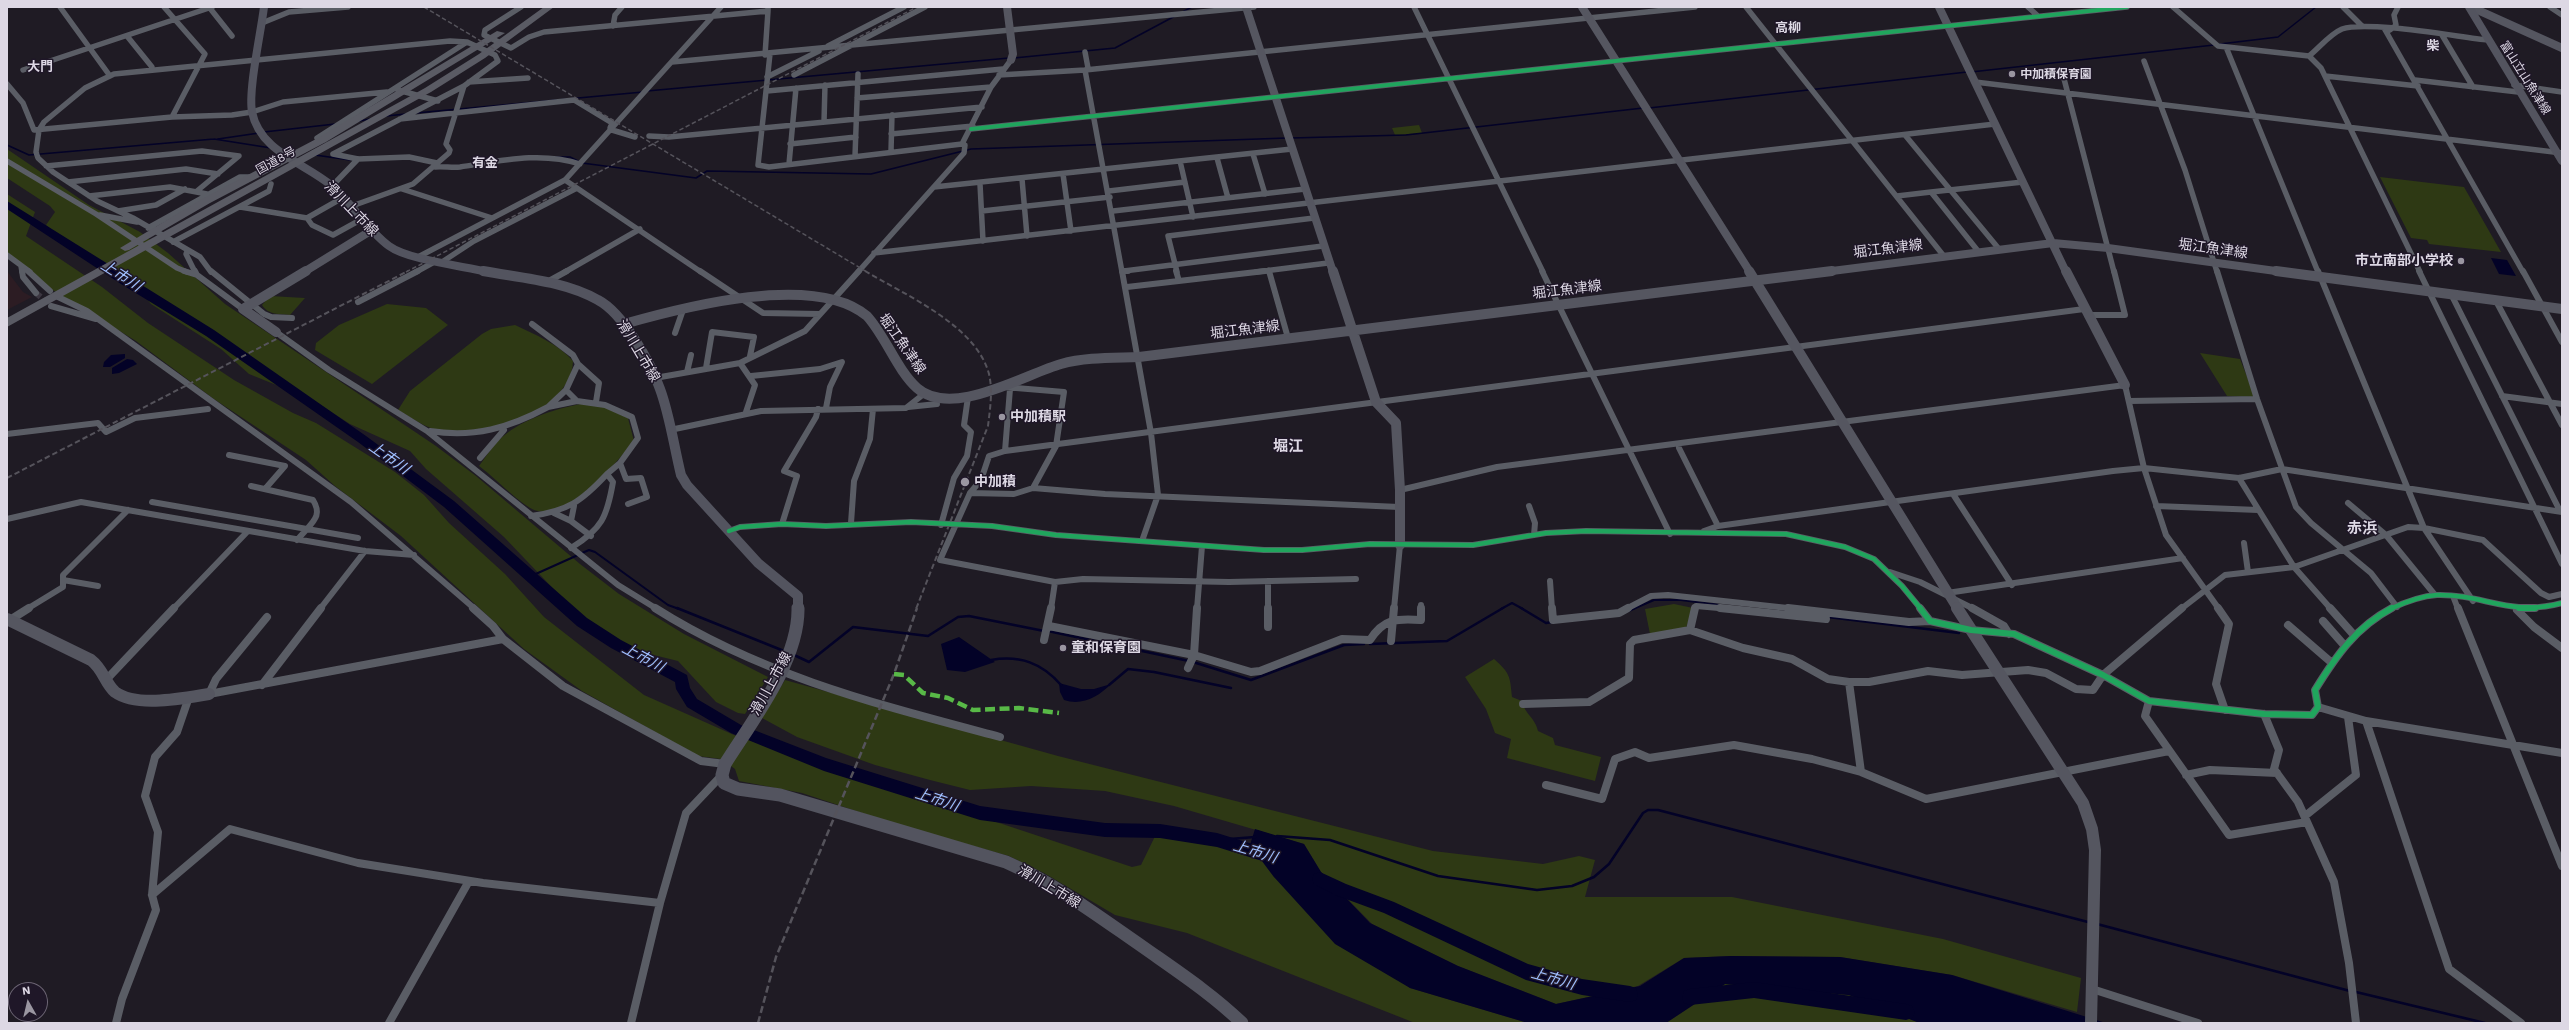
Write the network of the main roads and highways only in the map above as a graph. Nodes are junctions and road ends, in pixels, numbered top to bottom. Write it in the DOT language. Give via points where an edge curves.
graph roads {
  1 [pos="264,7"];
  2 [pos="539,7"];
  3 [pos="550,7"];
  4 [pos="2470,7"];
  5 [pos="516,27"];
  6 [pos="502,38"];
  7 [pos="477,51"];
  8 [pos="428,91"];
  9 [pos="2559,152"];
  10 [pos="289,158"];
  11 [pos="2562,161"];
  12 [pos="304,166"];
  13 [pos="153,239"];
  14 [pos="56,294"];
  15 [pos="7,314"];
  16 [pos="7,323"];
  17 [pos="1242,1023"];
  1 -- 10 [label="main road, 滑川上市線" via="252,112 259,132"];
  2 -- 5 [label="highway"];
  3 -- 5 [label="highway"];
  4 -- 9 [label="main road, 富山立山魚津線" via="2516,88"];
  5 -- 6 [label="highway"];
  6 -- 7 [label="highway"];
  6 -- 7 [label="highway"];
  7 -- 8 [label="highway"];
  7 -- 8 [label="highway, 国道8号"];
  8 -- 10 [label="highway" via="370,110"];
  8 -- 12 [label="highway" via="401,116"];
  8 -- 13 [label="highway, 国道8号"];
  9 -- 11 [label="main road, 富山立山魚津線"];
  10 -- 12 [label="main road, 滑川上市線"];
  10 -- 13 [label="highway" via="234,186"];
  12 -- 13 [label="highway" via="257,192"];
  12 -- 17 [label="main road, 滑川上市線" via="344,197 389,246 418,257 576,290 599,300 624,324 660,389 680,475 758,563 798,596 800,606 792,643 779,672 723,770 724,783 780,795 1026,870 1106,921 1191,982"];
  13 -- 14 [label="highway, 国道8号"];
  14 -- 15 [label="highway, 国道8号"];
  14 -- 16 [label="highway, 国道8号"];
}
